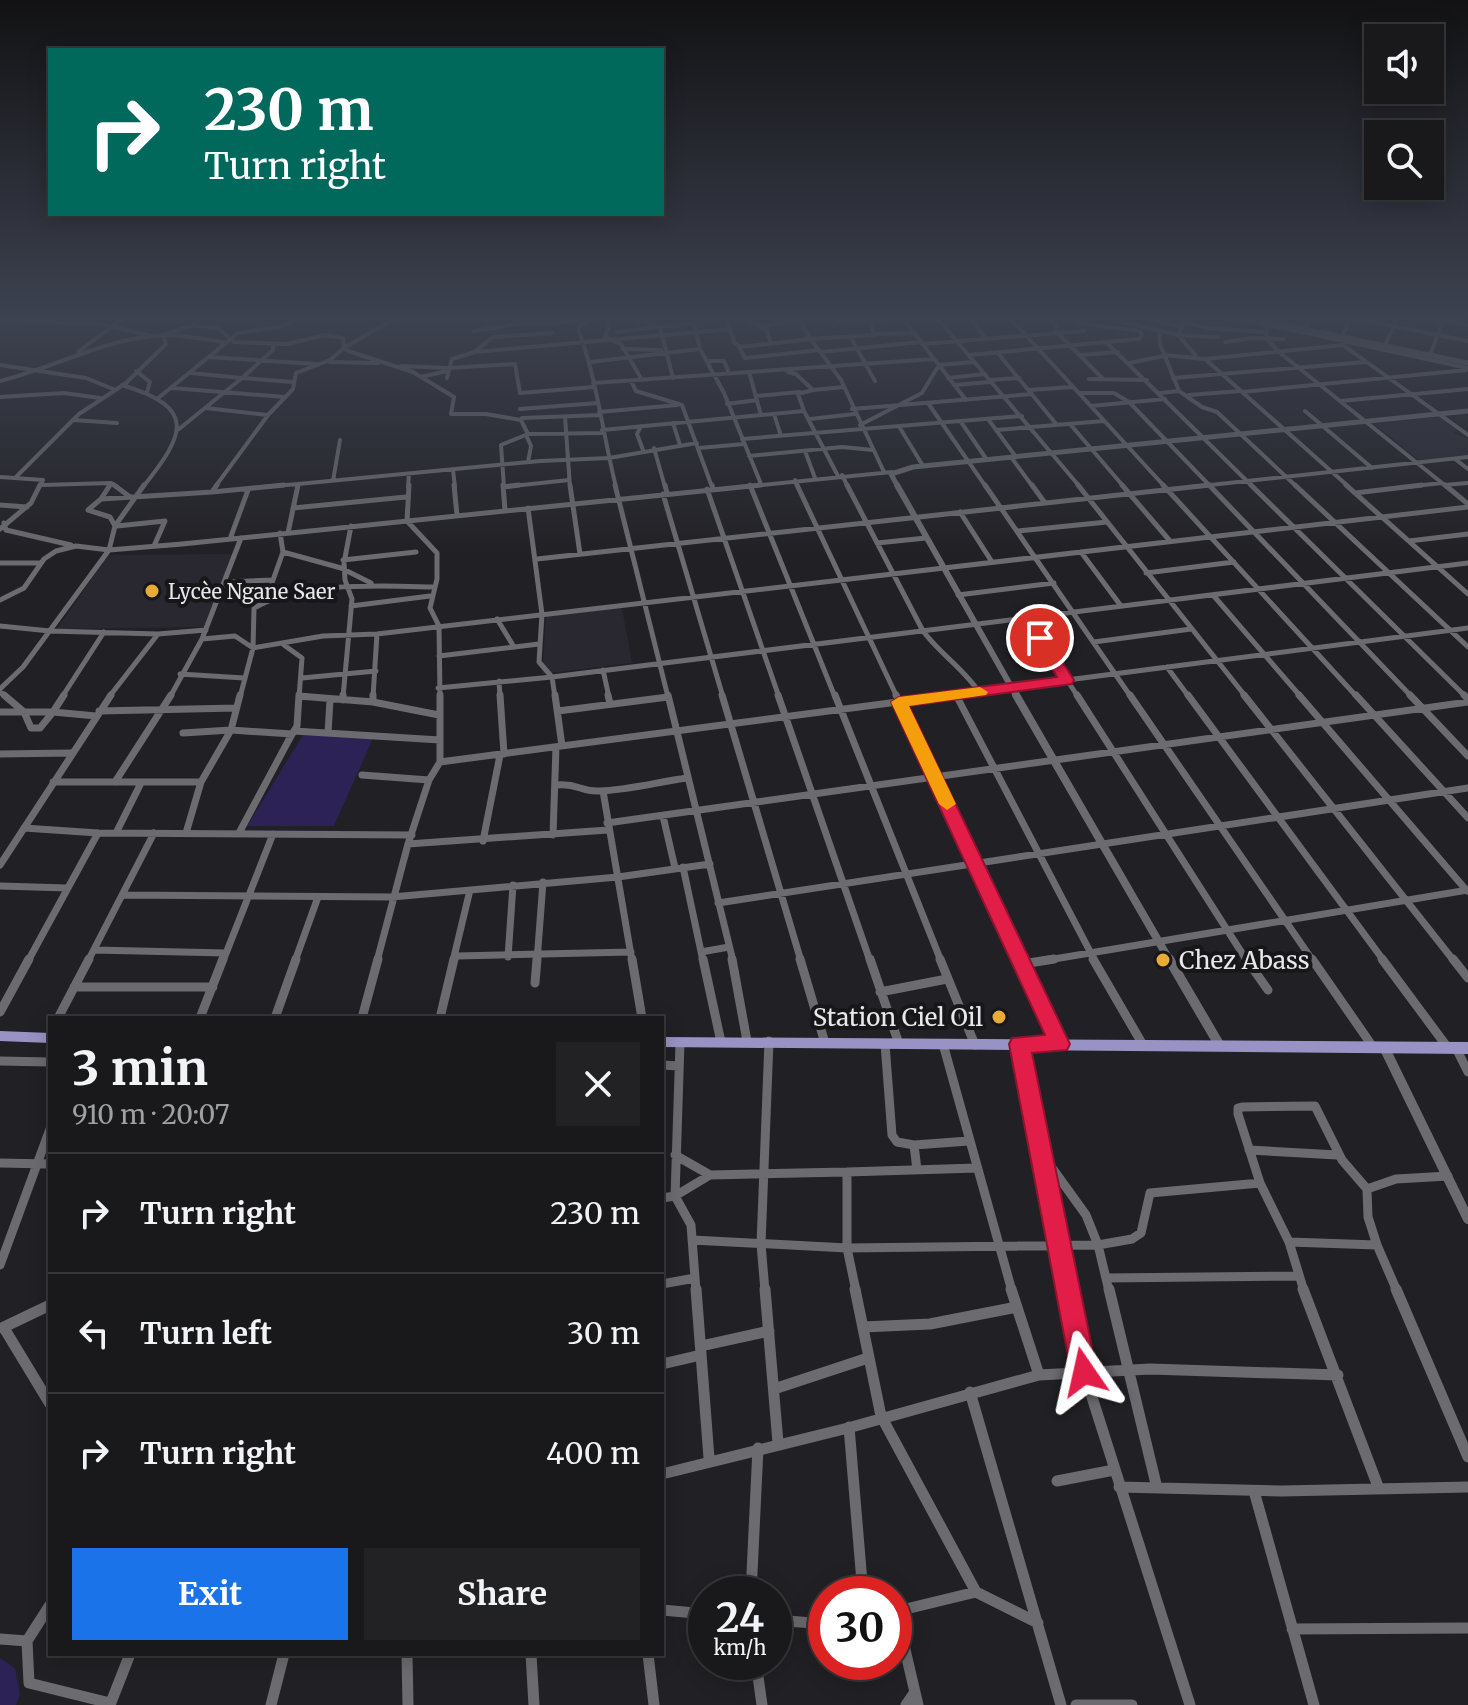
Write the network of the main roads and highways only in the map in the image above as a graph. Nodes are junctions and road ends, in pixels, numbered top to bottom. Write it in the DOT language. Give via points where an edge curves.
graph roads {
  1 [pos="0,1036"];
  2 [pos="48,1036"];
  3 [pos="664,1042"];
  4 [pos="1457,1048"];
  1 -- 2 [label="main road"];
  3 -- 4 [label="main road"];
}
